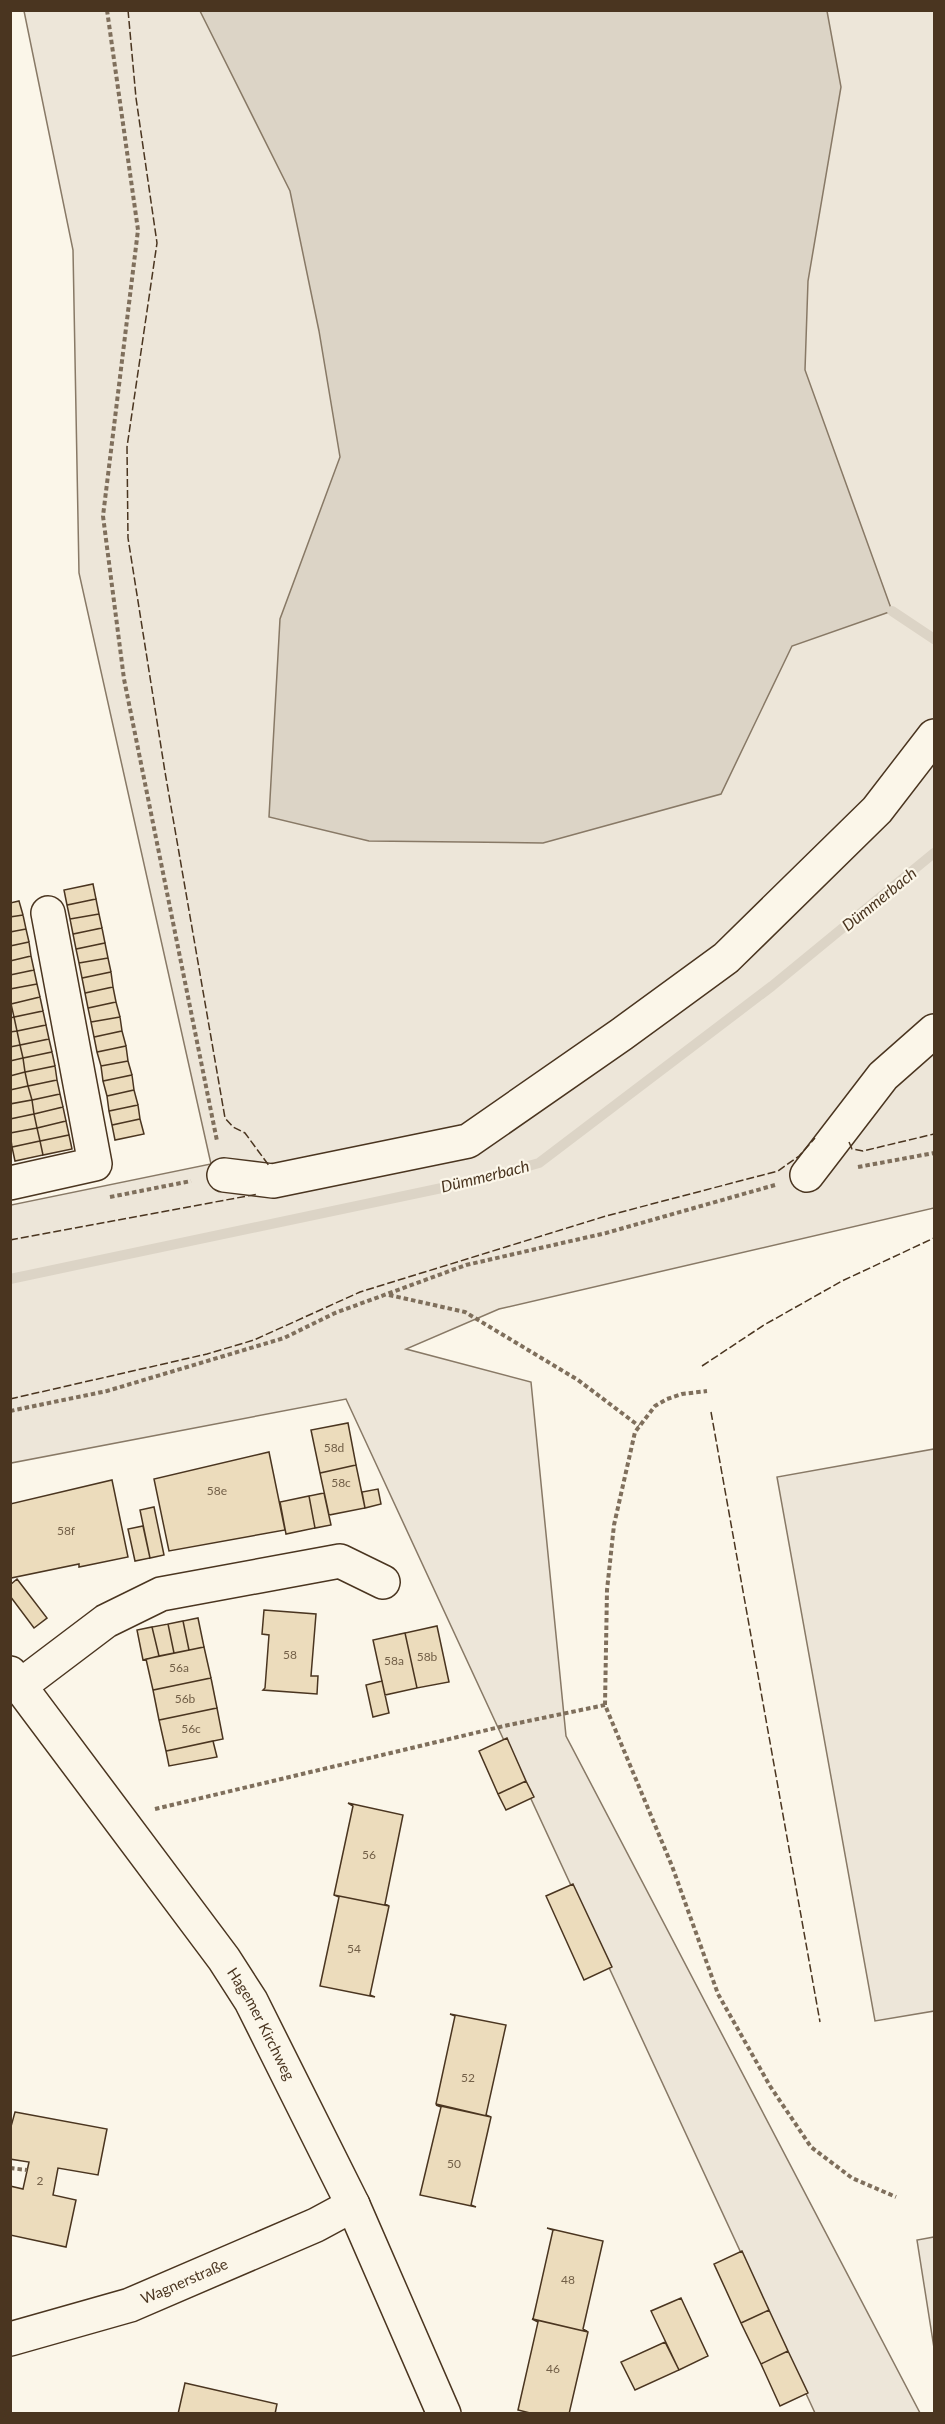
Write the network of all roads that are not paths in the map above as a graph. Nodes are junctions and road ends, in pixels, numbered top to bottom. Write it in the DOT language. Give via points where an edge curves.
graph roads {
  1 [pos="934,736"];
  2 [pos="48,913"];
  3 [pos="934,1031"];
  4 [pos="224,1175"];
  5 [pos="807,1175"];
  6 [pos="10,1183"];
  7 [pos="383,1582"];
  8 [pos="15,1680"];
  9 [pos="353,2205"];
  10 [pos="10,2339"];
  11 [pos="444,2414"];
  1 -- 4 [label="street" via="877,810 726,958 468,1141 273,1181"];
  2 -- 6 [label="street" via="95,1164"];
  3 -- 5 [label="street" via="883,1076"];
  7 -- 8 [label="street" via="340,1562 161,1594 106,1621"];
  8 -- 9 [label="street, Hagemer Kirchweg" via="224,1959 251,2001"];
  9 -- 10 [label="street, Wagnerstraße" via="316,2225 130,2305"];
  9 -- 11 [label="street, Hagemer Kirchweg"];
}
